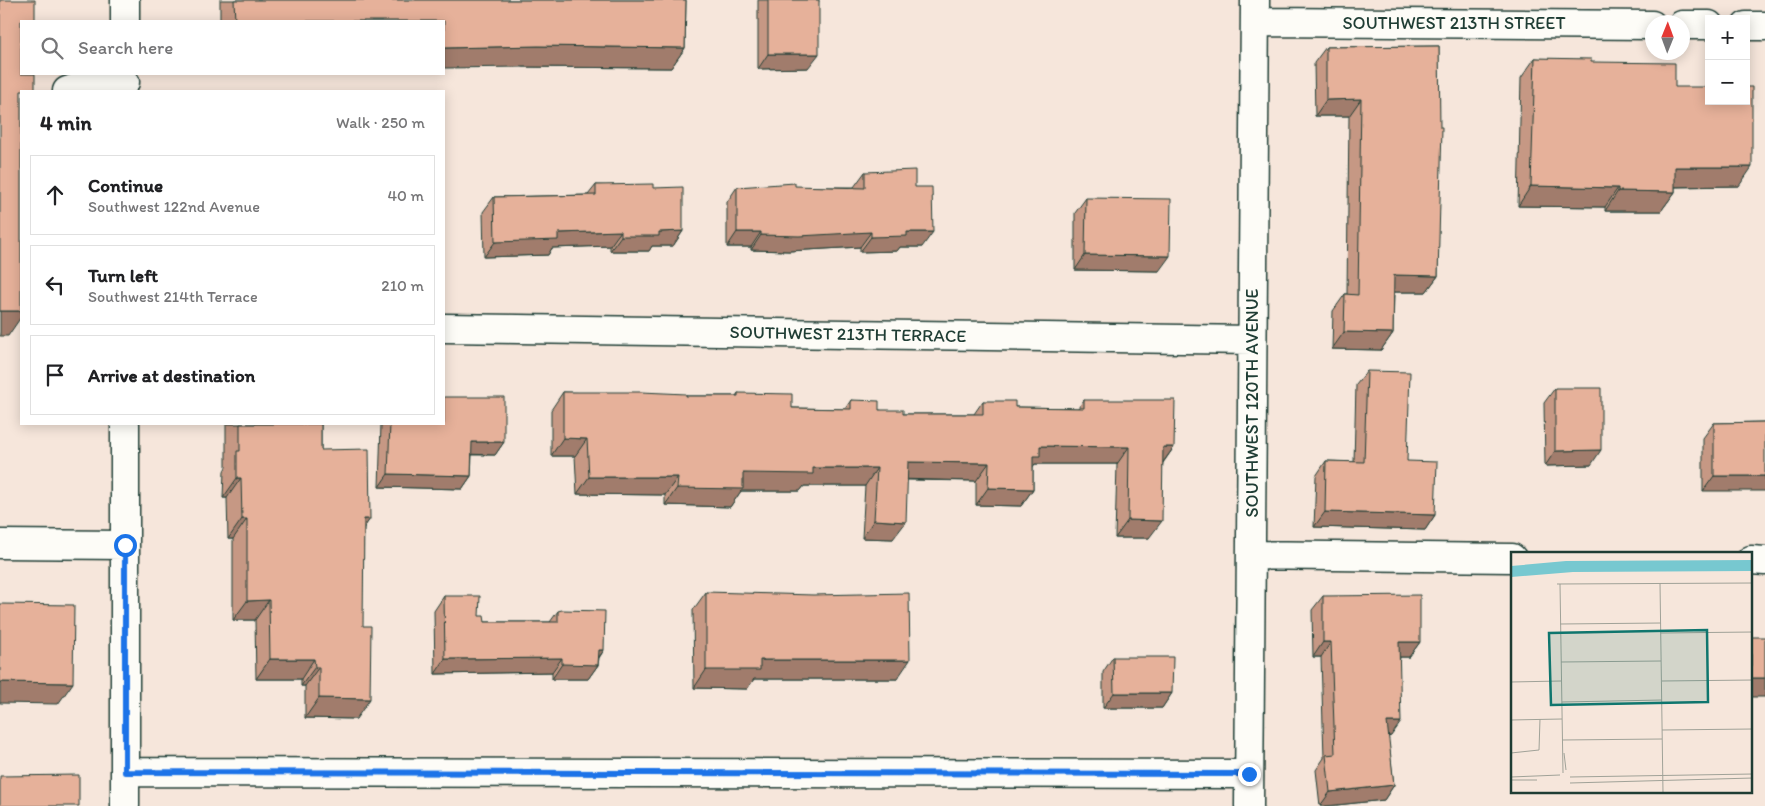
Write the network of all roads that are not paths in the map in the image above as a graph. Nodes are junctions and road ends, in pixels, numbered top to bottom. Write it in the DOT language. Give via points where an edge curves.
graph roads {
  1 [pos="125,0"];
  2 [pos="1256,11"];
  3 [pos="125,20"];
  4 [pos="1645,25"];
  5 [pos="1690,25"];
  6 [pos="1705,25"];
  7 [pos="1750,26"];
  8 [pos="1765,26"];
  9 [pos="125,82"];
  10 [pos="70,90"];
  11 [pos="445,328"];
  12 [pos="1252,340"];
  13 [pos="125,425"];
  14 [pos="0,544"];
  15 [pos="125,545"];
  16 [pos="1251,555"];
  17 [pos="1511,558"];
  18 [pos="1752,560"];
  19 [pos="1765,561"];
  20 [pos="125,772"];
  21 [pos="1249,774"];
  22 [pos="125,806"];
  23 [pos="1249,806"];
  1 -- 3 [label="street"];
  2 -- 4 [label="street, SOUTHWEST 213TH STREET"];
  2 -- 12 [label="street, SOUTHWEST 120TH AVENUE"];
  5 -- 6 [label="street"];
  7 -- 8 [label="street"];
  9 -- 10 [label="street" via="92,83"];
  11 -- 12 [label="street, SOUTHWEST 213TH TERRACE"];
  12 -- 16 [label="street, SOUTHWEST 120TH AVENUE"];
  13 -- 15 [label="street"];
  14 -- 15 [label="street"];
  15 -- 20 [label="street"];
  16 -- 17 [label="street"];
  16 -- 21 [label="street, SOUTHWEST 120TH AVENUE"];
  18 -- 19 [label="street"];
  20 -- 21 [label="street"];
  20 -- 22 [label="street"];
  21 -- 23 [label="street, SOUTHWEST 120TH AVENUE"];
}
